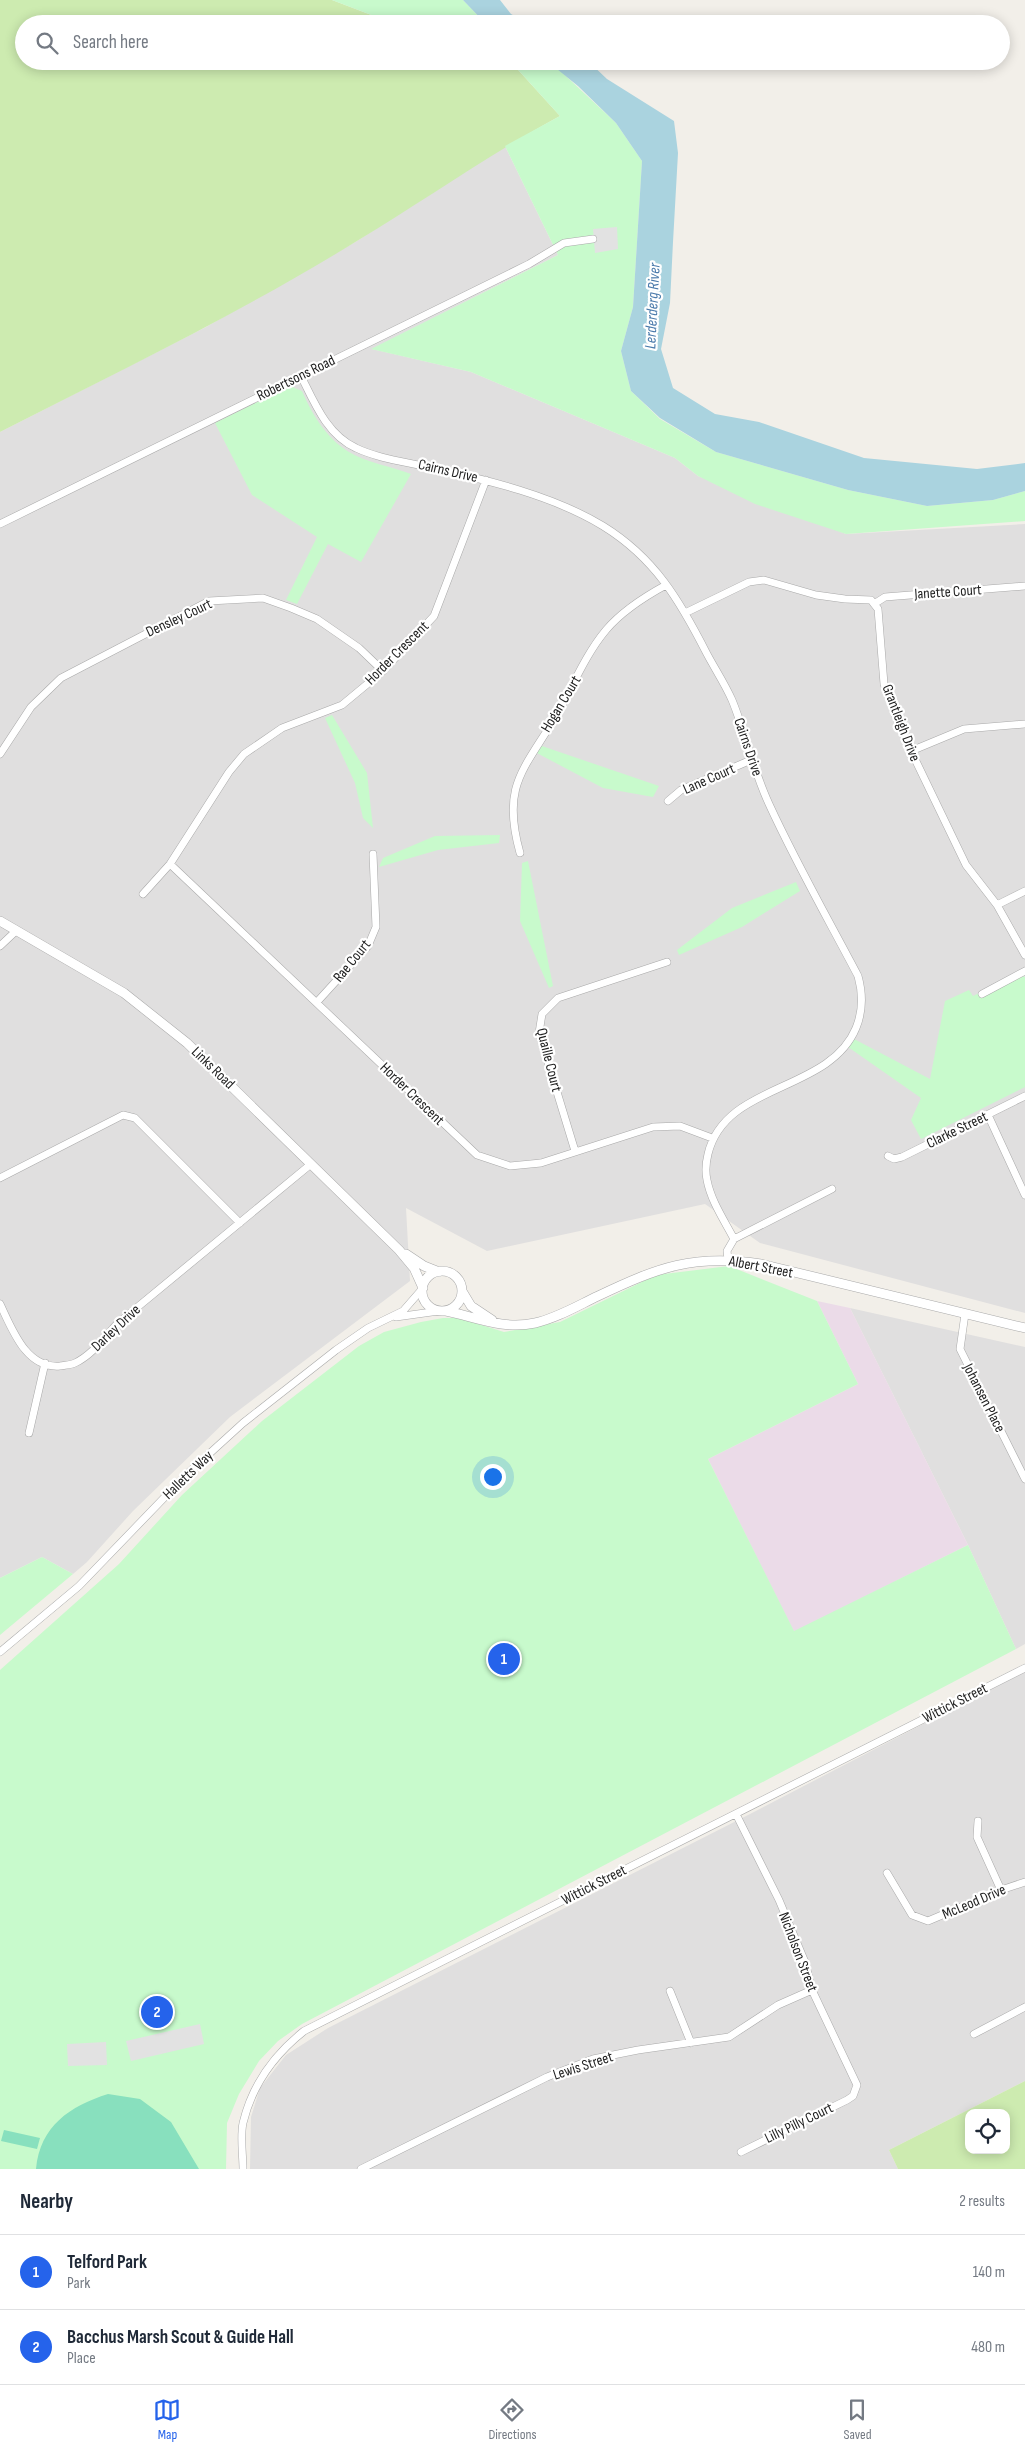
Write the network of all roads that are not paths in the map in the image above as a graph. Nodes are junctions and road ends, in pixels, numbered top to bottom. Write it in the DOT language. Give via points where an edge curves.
graph roads {
  1 [pos="593,239"];
  2 [pos="301,376"];
  3 [pos="486,480"];
  4 [pos="0,524"];
  5 [pos="666,584"];
  6 [pos="1025,586"];
  7 [pos="874,604"];
  8 [pos="685,613"];
  9 [pos="383,671"];
  10 [pos="1025,724"];
  11 [pos="911,751"];
  12 [pos="0,754"];
  13 [pos="751,760"];
  14 [pos="668,801"];
  15 [pos="520,853"];
  16 [pos="373,854"];
  17 [pos="170,864"];
  18 [pos="1025,891"];
  19 [pos="144,894"];
  20 [pos="997,905"];
  21 [pos="0,922"];
  22 [pos="16,931"];
  23 [pos="0,946"];
  24 [pos="1025,955"];
  25 [pos="666,962"];
  26 [pos="1025,972"];
  27 [pos="982,994"];
  28 [pos="317,1002"];
  29 [pos="1025,1096"];
  30 [pos="988,1115"];
  31 [pos="712,1138"];
  32 [pos="575,1151"];
  33 [pos="888,1156"];
  34 [pos="311,1164"];
  35 [pos="0,1178"];
  36 [pos="832,1189"];
  37 [pos="1025,1195"];
  38 [pos="240,1223"];
  39 [pos="734,1239"];
  40 [pos="399,1250"];
  41 [pos="728,1259"];
  42 [pos="439,1272"];
  43 [pos="423,1288"];
  44 [pos="462,1290"];
  45 [pos="0,1304"];
  46 [pos="442,1311"];
  47 [pos="965,1314"];
  48 [pos="391,1318"];
  49 [pos="504,1326"];
  50 [pos="1025,1328"];
  51 [pos="46,1363"];
  52 [pos="29,1433"];
  53 [pos="1025,1479"];
  54 [pos="0,1652"];
  55 [pos="1025,1668"];
  56 [pos="736,1814"];
  57 [pos="978,1821"];
  58 [pos="887,1873"];
  59 [pos="1025,1882"];
  60 [pos="1001,1890"];
  61 [pos="812,1990"];
  62 [pos="670,1991"];
  63 [pos="1025,2007"];
  64 [pos="974,2034"];
  65 [pos="691,2043"];
  66 [pos="856,2091"];
  67 [pos="741,2152"];
  68 [pos="243,2169"];
  69 [pos="361,2169"];
  1 -- 2 [label="street, Robertsons Road" via="564,243 529,264"];
  2 -- 3 [label="street, Cairns Drive" via="316,408 332,430 354,448"];
  2 -- 4 [label="street, Robertsons Road"];
  3 -- 5 [label="street, Cairns Drive" via="561,506 602,525 645,557"];
  3 -- 9 [label="street, Horder Crescent" via="434,616"];
  5 -- 8 [label="street, Cairns Drive"];
  5 -- 15 [label="street, Hogan Court" via="634,605 605,631 524,765 514,795 513,810"];
  6 -- 7 [label="street, Janette Court" via="885,596"];
  7 -- 8 [label="street" via="871,600 846,600 764,580 749,582"];
  7 -- 11 [label="street, Grantleigh Drive" via="878,609 884,684"];
  8 -- 13 [label="street, Cairns Drive" via="732,700"];
  9 -- 12 [label="street, Densley Court" via="359,648 317,619 291,608 263,598 209,601 61,678 31,707"];
  9 -- 17 [label="street, Horder Crescent" via="342,705 282,728 244,754"];
  10 -- 11 [label="street" via="964,729"];
  11 -- 20 [label="street, Grantleigh Drive" via="966,865"];
  13 -- 14 [label="street, Lane Court" via="681,790"];
  13 -- 31 [label="street, Cairns Drive" via="769,804 858,976 862,1003 852,1038 840,1053 827,1064 740,1109"];
  16 -- 28 [label="street, Rae Court" via="376,927 368,946"];
  17 -- 19 [label="street, Horder Crescent"];
  17 -- 28 [label="street, Horder Crescent"];
  18 -- 20 [label="street"];
  20 -- 24 [label="street, Grantleigh Drive"];
  21 -- 22 [label="street, Links Road"];
  22 -- 23 [label="street"];
  22 -- 34 [label="street, Links Road" via="124,993 187,1043"];
  25 -- 32 [label="street, Quaille Court" via="558,998 542,1014 540,1033"];
  26 -- 27 [label="street"];
  28 -- 32 [label="street, Horder Crescent" via="477,1155 510,1166 524,1166"];
  29 -- 30 [label="street, Clarke Street"];
  30 -- 33 [label="street, Clarke Street" via="902,1157 894,1159"];
  30 -- 37 [label="street"];
  31 -- 32 [label="street, Horder Crescent" via="680,1126 654,1127"];
  31 -- 39 [label="street, Cairns Drive" via="706,1179 711,1196"];
  34 -- 38 [label="street, Darley Drive"];
  34 -- 40 [label="street, Links Road"];
  35 -- 38 [label="street" via="122,1116 135,1118"];
  36 -- 39 [label="street"];
  38 -- 51 [label="street, Darley Drive" via="117,1324 80,1360 60,1366"];
  39 -- 41 [label="street" via="727,1251"];
  40 -- 42 [label="street, Links Road"];
  40 -- 43 [label="street, Links Road" via="414,1268"];
  41 -- 47 [label="street, Albert Street" via="761,1264"];
  41 -- 49 [label="street, Albert Street" via="666,1267 559,1315 534,1323"];
  42 -- 43 [label="street" via="427,1278"];
  42 -- 44 [label="street" via="450,1273 457,1278"];
  43 -- 46 [label="street" via="427,1304"];
  43 -- 48 [label="street, Halletts Way" via="412,1302"];
  44 -- 46 [label="street" via="458,1304"];
  44 -- 49 [label="street" via="471,1306"];
  45 -- 51 [label="street, Darley Drive" via="16,1339 30,1356"];
  46 -- 48 [label="street, Halletts Way"];
  46 -- 49 [label="street, Albert Street"];
  47 -- 50 [label="street, Albert Street"];
  47 -- 53 [label="street, Johansen Place" via="960,1349"];
  48 -- 54 [label="street, Halletts Way" via="368,1328 336,1350 243,1423 187,1474 79,1586"];
  51 -- 52 [label="street"];
  55 -- 56 [label="street, Wittick Street"];
  56 -- 61 [label="street, Nicholson Street" via="805,1962"];
  56 -- 68 [label="street, Wittick Street" via="304,2031 285,2046 261,2078 243,2123"];
  57 -- 60 [label="street" via="977,1837"];
  58 -- 60 [label="street, McLeod Drive" via="912,1915 928,1921"];
  59 -- 60 [label="street, McLeod Drive"];
  61 -- 65 [label="street, Lewis Street" via="778,2005 729,2037"];
  61 -- 66 [label="street, Nicholson Street" via="855,2077"];
  62 -- 65 [label="street"];
  63 -- 64 [label="street"];
  65 -- 69 [label="street, Lewis Street" via="593,2060 547,2077"];
  66 -- 67 [label="street, Lilly Pilly Court" via="847,2100"];
}
